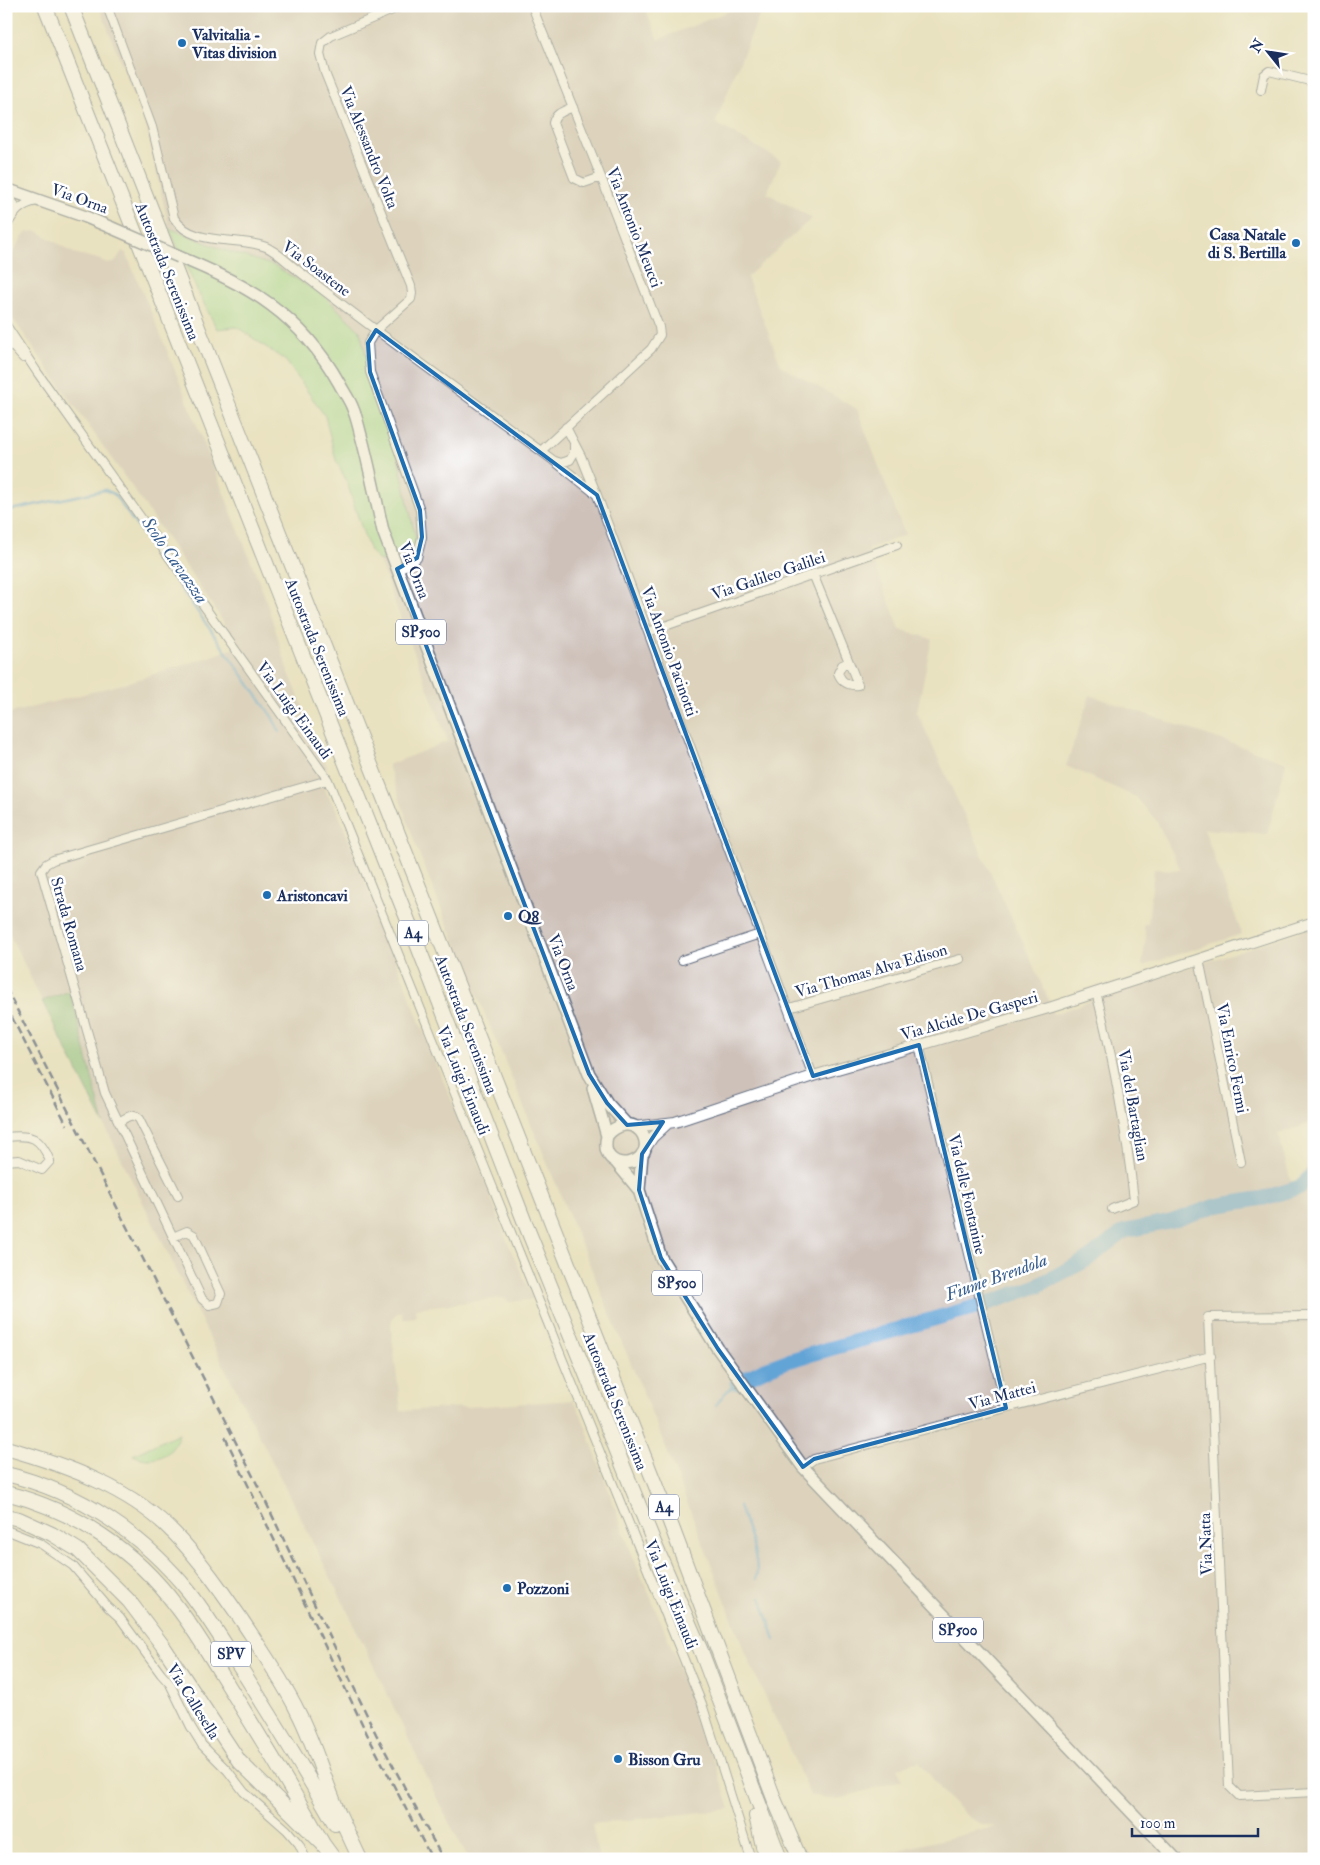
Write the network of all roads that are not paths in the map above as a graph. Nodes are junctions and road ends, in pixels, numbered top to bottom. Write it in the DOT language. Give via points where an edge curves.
graph roads {
  1 [pos="45,6"];
  2 [pos="71,6"];
  3 [pos="107,6"];
  4 [pos="402,6"];
  5 [pos="532,6"];
  6 [pos="1314,82"];
  7 [pos="1261,90"];
  8 [pos="573,108"];
  9 [pos="601,177"];
  10 [pos="6,191"];
  11 [pos="39,201"];
  12 [pos="13,214"];
  13 [pos="6,227"];
  14 [pos="6,325"];
  15 [pos="376,330"];
  16 [pos="6,331"];
  17 [pos="6,339"];
  18 [pos="26,355"];
  19 [pos="36,372"];
  20 [pos="566,428"];
  21 [pos="574,442"];
  22 [pos="541,451"];
  23 [pos="553,460"];
  24 [pos="597,495"];
  25 [pos="897,545"];
  26 [pos="398,569"];
  27 [pos="813,574"];
  28 [pos="648,632"];
  29 [pos="849,662"];
  30 [pos="328,780"];
  31 [pos="1314,922"];
  32 [pos="760,934"];
  33 [pos="960,959"];
  34 [pos="1199,959"];
  35 [pos="682,960"];
  36 [pos="1096,992"];
  37 [pos="789,1008"];
  38 [pos="919,1045"];
  39 [pos="589,1074"];
  40 [pos="813,1076"];
  41 [pos="119,1122"];
  42 [pos="667,1124"];
  43 [pos="631,1126"];
  44 [pos="608,1136"];
  45 [pos="6,1137"];
  46 [pos="643,1153"];
  47 [pos="6,1161"];
  48 [pos="616,1162"];
  49 [pos="1241,1162"];
  50 [pos="639,1190"];
  51 [pos="178,1196"];
  52 [pos="1112,1209"];
  53 [pos="173,1237"];
  54 [pos="1314,1316"];
  55 [pos="1211,1356"];
  56 [pos="1006,1408"];
  57 [pos="6,1448"];
  58 [pos="803,1467"];
  59 [pos="6,1474"];
  60 [pos="6,1493"];
  61 [pos="6,1516"];
  62 [pos="6,1530"];
  63 [pos="748,1773"];
  64 [pos="766,1778"];
  65 [pos="1314,1792"];
  66 [pos="323,1844"];
  67 [pos="306,1859"];
  68 [pos="334,1859"];
  69 [pos="360,1859"];
  70 [pos="751,1859"];
  71 [pos="766,1859"];
  72 [pos="780,1859"];
  73 [pos="800,1859"];
  74 [pos="810,1859"];
  75 [pos="1176,1859"];
  1 -- 63 [label="highway, Autostrada Serenissima / A4" via="529,1232"];
  2 -- 64 [label="highway, Autostrada Serenissima / A4" via="662,1504"];
  3 -- 15 [label="street, Via Soastene" via="152,127 178,225 205,237 267,247"];
  4 -- 15 [label="street, Via Alessandro Volta" via="331,36 322,43 320,54 411,286 410,299"];
  5 -- 8 [label="street, Via Antonio Meucci"];
  6 -- 7 [label="street" via="1269,71 1264,75"];
  8 -- 9 [label="street, Via Antonio Meucci"];
  8 -- 9 [label="street" via="555,116 553,123 574,178 584,183"];
  9 -- 20 [label="street, Via Antonio Meucci" via="660,335 651,349"];
  10 -- 11 [label="main road, Via Orna"];
  10 -- 12 [label="street" via="14,204"];
  11 -- 12 [label="street" via="22,206"];
  11 -- 26 [label="main road, Via Orna / SP500, bridge" via="86,216 230,279 274,306 304,334 328,364 353,409 383,531"];
  12 -- 13 [label="street"];
  14 -- 18 [label="street, Via Luigi Einaudi"];
  15 -- 22 [label="street"];
  15 -- 26 [label="street" via="368,343 370,372 420,510 422,537 416,558"];
  16 -- 18 [label="street, Via Luigi Einaudi"];
  17 -- 19 [label="street, Via Luigi Einaudi"];
  18 -- 19 [label="street, Via Luigi Einaudi"];
  19 -- 30 [label="street, Via Luigi Einaudi"];
  20 -- 21 [label="street"];
  20 -- 22 [label="street, Via Antonio Meucci"];
  21 -- 23 [label="street" via="570,460 561,463"];
  21 -- 24 [label="street, Via Antonio Pacinotti"];
  22 -- 23 [label="street"];
  23 -- 24 [label="street"];
  24 -- 28 [label="street, Via Antonio Pacinotti"];
  25 -- 27 [label="street, Via Galileo Galilei"];
  26 -- 39 [label="main road, Via Orna / SP500"];
  27 -- 28 [label="street, Via Galileo Galilei"];
  27 -- 29 [label="street"];
  28 -- 32 [label="street, Via Antonio Pacinotti"];
  30 -- 41 [label="street, Strada Romana" via="53,860 41,871 100,1080"];
  30 -- 70 [label="street, Via Luigi Einaudi" via="702,1704"];
  31 -- 34 [label="main road, Via Alcide De Gasperi"];
  32 -- 35 [label="street"];
  32 -- 37 [label="street, Via Antonio Pacinotti"];
  33 -- 37 [label="street, Via Thomas Alva Edison"];
  34 -- 36 [label="main road, Via Alcide De Gasperi"];
  34 -- 49 [label="street, Via Enrico Fermi"];
  36 -- 38 [label="main road, Via Alcide De Gasperi"];
  36 -- 52 [label="street, Via del Bartaglian" via="1110,1048 1134,1200"];
  37 -- 40 [label="street, Via Antonio Pacinotti"];
  38 -- 40 [label="main road, Via Alcide De Gasperi"];
  38 -- 56 [label="street, Via delle Fontanine"];
  39 -- 43 [label="main road, Via Orna / SP500" via="607,1103"];
  39 -- 44 [label="main road, SP500"];
  40 -- 42 [label="main road, Via Alcide De Gasperi"];
  41 -- 51 [label="street" via="131,1115 139,1118"];
  41 -- 53 [label="street, Strada Romana"];
  42 -- 43 [label="main road"];
  42 -- 46 [label="main road, Via Alcide De Gasperi"];
  43 -- 44 [label="main road" via="619,1126"];
  43 -- 46 [label="main road, SP500" via="644,1137"];
  44 -- 48 [label="main road, SP500" via="606,1150"];
  45 -- 47 [label="street" via="24,1135 34,1138 44,1147 50,1162 42,1170 19,1160"];
  46 -- 48 [label="main road" via="631,1163"];
  46 -- 50 [label="main road, SP500"];
  48 -- 50 [label="main road, SP500"];
  50 -- 58 [label="main road, SP500" via="661,1258 732,1368"];
  53 -- 53 [label="street, Strada Romana" via="202,1299 209,1305 218,1303 221,1294 194,1235 187,1231"];
  54 -- 55 [label="street, Via Natta" via="1208,1316"];
  55 -- 56 [label="street, Via Mattei"];
  55 -- 65 [label="street, Via Natta" via="1229,1786 1239,1796"];
  56 -- 58 [label="street, Via Mattei" via="814,1460"];
  57 -- 69 [label="highway" via="96,1479 143,1507 175,1533 204,1566 298,1711"];
  58 -- 75 [label="main road, SP500"];
  59 -- 69 [label="highway, SPV" via="51,1488 104,1515 138,1539 172,1571 212,1624 286,1739 338,1830"];
  60 -- 66 [label="highway, SPV" via="42,1504 85,1525 126,1553 160,1586 189,1623 292,1788"];
  61 -- 66 [label="highway" via="52,1534 78,1550 123,1594 163,1646 239,1761"];
  62 -- 67 [label="street, Via Callesella" via="41,1544 73,1566 120,1618 170,1684 202,1745 244,1792 287,1830"];
  63 -- 71 [label="highway"];
  63 -- 72 [label="highway, Autostrada Serenissima / A4"];
  64 -- 73 [label="highway, Autostrada Serenissima / A4"];
  64 -- 74 [label="highway" via="795,1824"];
  66 -- 68 [label="highway, SPV"];
}
